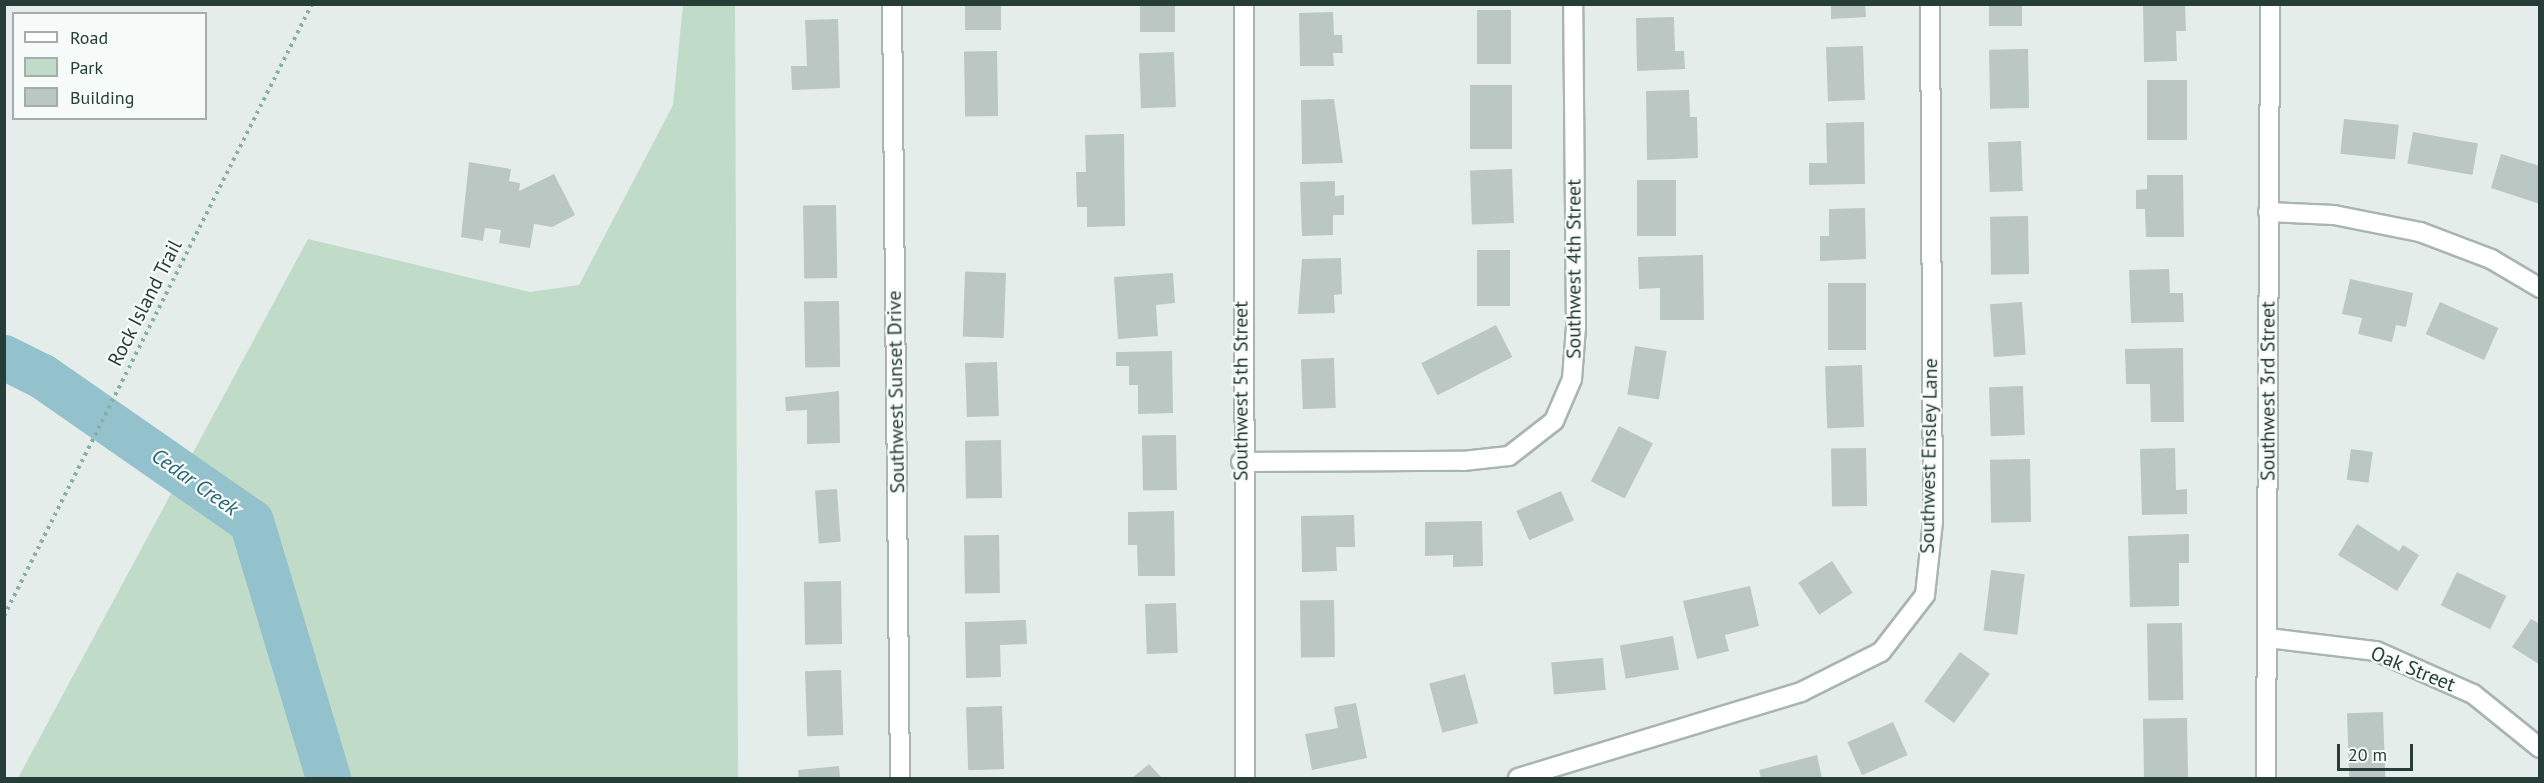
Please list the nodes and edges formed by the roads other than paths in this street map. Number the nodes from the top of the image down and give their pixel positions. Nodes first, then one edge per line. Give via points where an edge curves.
1 (892, 4) edge
2 (1244, 4) edge
3 (1573, 4) edge
4 (1930, 4) edge
5 (2270, 4) edge
6 (2268, 212) junction
7 (2540, 288) edge
8 (1241, 462) junction
9 (2268, 638) junction
10 (2540, 748) edge
11 (1529, 777) edge
12 (900, 778) edge
13 (1245, 778) edge
14 (2266, 778) edge

1 - 12 street, Southwest Sunset Drive
2 - 8 street, Southwest 5th Street
3 - 8 street, Southwest 4th Street via 1576,327 1572,379 1554,421 1509,456 1463,461
4 - 11 street, Southwest Ensley Lane via 1933,521 1925,595 1881,652 1802,692
5 - 6 street, Southwest 3rd Street
6 - 7 street via 2334,215 2420,232 2491,259
6 - 9 street, Southwest 3rd Street
8 - 13 street, Southwest 5th Street
9 - 10 street, Oak Street via 2376,651 2473,694
9 - 14 street, Southwest 3rd Street

